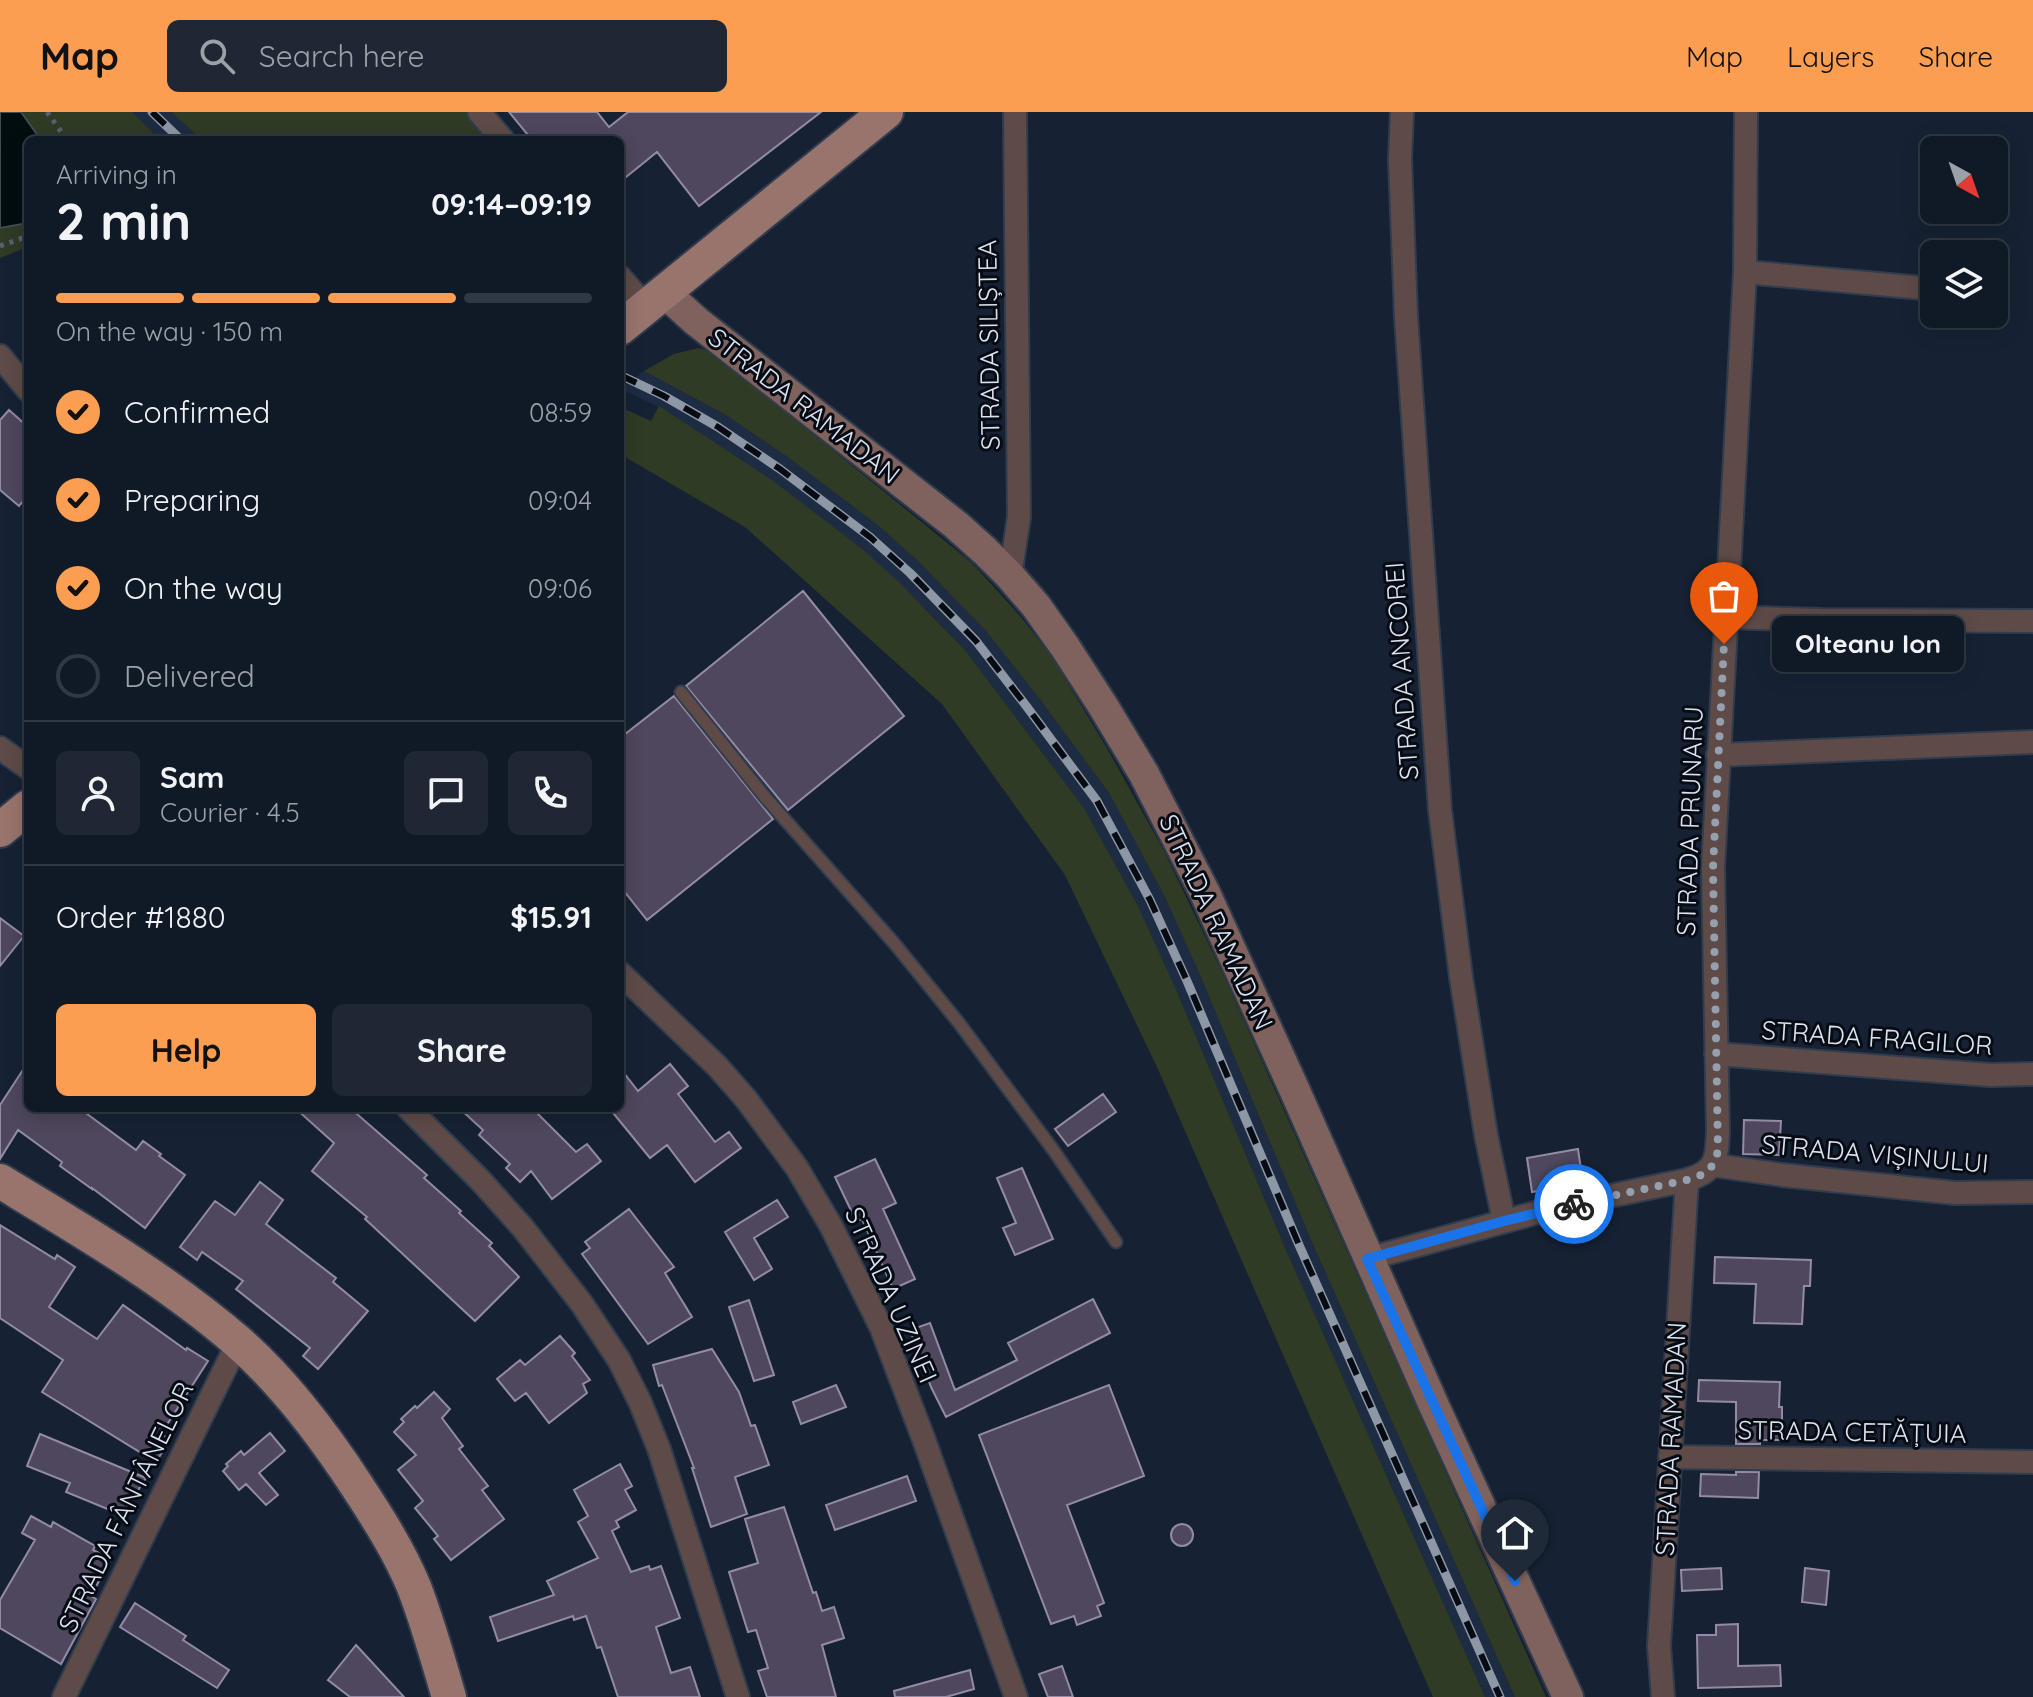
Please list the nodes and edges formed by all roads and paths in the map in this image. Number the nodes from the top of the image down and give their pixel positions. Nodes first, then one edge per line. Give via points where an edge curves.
1 (47, 112) edge
2 (479, 112) edge
3 (886, 112) edge
4 (1015, 112) edge
5 (1402, 112) edge
6 (1746, 112) edge
7 (64, 136) edge
8 (500, 136) edge
9 (24, 237) edge
10 (0, 246) edge
11 (1745, 272) junction
12 (624, 283) edge
13 (1920, 288) edge
14 (643, 309) edge
15 (0, 356) edge
16 (24, 385) edge
17 (1010, 576) junction
18 (1725, 617) junction
19 (2033, 621) edge
20 (681, 692) dead end
21 (2033, 742) edge
22 (0, 748) edge
23 (1718, 755) junction
24 (24, 765) edge
25 (24, 810) edge
26 (0, 830) edge
27 (624, 977) edge
28 (1716, 1054) junction
29 (2033, 1074) edge
30 (412, 1112) edge
31 (1713, 1165) junction
32 (1687, 1180) junction
33 (0, 1181) edge
34 (2033, 1192) edge
35 (1504, 1221) junction
36 (1116, 1242) dead end
37 (1367, 1259) junction
38 (238, 1342) junction
39 (1670, 1457) junction
40 (2033, 1462) edge
41 (64, 1697) edge
42 (449, 1697) edge
43 (738, 1697) edge
44 (1016, 1697) edge
45 (1568, 1697) edge
46 (1663, 1697) edge

1 - 7 path
2 - 8 street
3 - 14 main road
4 - 17 street, STRADA SILIȘTEA via 1019,517
5 - 35 street, STRADA ANCOREI via 1406,316 1440,810 1481,1106
6 - 11 street, STRADA PRUNARU
9 - 10 path
11 - 13 street
11 - 18 street, STRADA PRUNARU
12 - 14 street
14 - 17 street, STRADA RAMADAN via 706,330 956,525
15 - 16 street
17 - 37 street, STRADA RAMADAN via 1065,647 1172,826
18 - 19 street
18 - 23 street, STRADA PRUNARU
20 - 36 lane via 959,1023
21 - 23 street
22 - 24 street
23 - 28 street, STRADA PRUNARU via 1713,868
25 - 26 main road
27 - 44 street, STRADA UZINEI via 746,1099 797,1168 831,1226 881,1327
28 - 29 street, STRADA FRAGILOR
28 - 31 street, STRADA PRUNARU via 1718,1141
30 - 43 street via 513,1216 619,1360 659,1449
31 - 32 street
31 - 34 street, STRADA VIȘINULUI via 1955,1193
32 - 35 street
32 - 39 street, STRADA RAMADAN
33 - 38 main road via 157,1280
35 - 37 street
37 - 45 street, STRADA RAMADAN
38 - 41 street, STRADA FÂNTÂNELOR
38 - 42 main road via 309,1418 377,1517 413,1585
39 - 40 street, STRADA CETĂȚUIA
39 - 46 street, STRADA RAMADAN via 1659,1646

